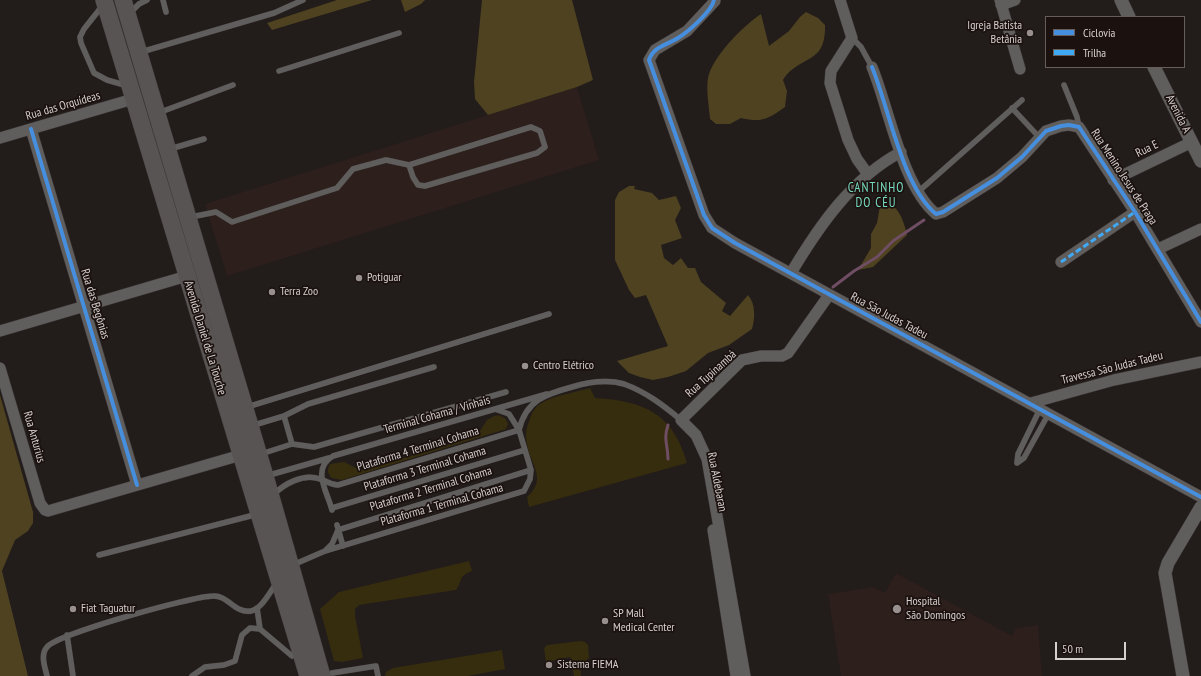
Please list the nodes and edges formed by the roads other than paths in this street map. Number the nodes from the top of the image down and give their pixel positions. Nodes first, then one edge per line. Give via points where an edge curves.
1 (147, 0) edge
2 (162, 0) edge
3 (303, 0) edge
4 (716, 0) edge
5 (840, 0) edge
6 (1015, 0) edge
7 (1121, 0) edge
8 (104, 2) edge
9 (1001, 2) edge
10 (126, 7) edge
11 (166, 12) dead end
12 (1129, 16) edge
13 (399, 33) dead end
14 (852, 38) junction
15 (139, 53) junction
16 (872, 67) joint
17 (1155, 68) edge
18 (1020, 69) dead end
19 (279, 71) dead end
20 (233, 85) dead end
21 (1064, 85) dead end
22 (131, 93) junction
23 (1022, 100) dead end
24 (1012, 108) junction
25 (157, 113) junction
26 (1079, 128) junction
27 (31, 129) junction
28 (1039, 137) junction
29 (0, 138) edge
30 (204, 139) dead end
31 (1192, 142) junction
32 (168, 150) junction
33 (900, 152) junction
34 (1201, 161) edge
35 (409, 165) junction
36 (867, 173) junction
37 (1113, 180) junction
38 (917, 192) junction
39 (1135, 212) junction
40 (188, 218) junction
41 (1201, 228) edge
42 (1158, 249) junction
43 (1061, 262) dead end
44 (791, 273) junction
45 (187, 276) junction
46 (829, 295) junction
47 (85, 306) junction
48 (549, 314) dead end
49 (1201, 322) edge
50 (0, 331) edge
51 (1201, 362) edge
52 (434, 367) dead end
53 (0, 368) edge
54 (506, 392) dead end
55 (547, 394) junction
56 (245, 407) junction
57 (1040, 408) junction
58 (495, 409) junction
59 (284, 416) junction
60 (681, 420) junction
61 (251, 426) junction
62 (519, 430) junction
63 (292, 444) junction
64 (524, 450) junction
65 (259, 454) junction
66 (240, 455) junction
67 (333, 456) junction
68 (530, 470) junction
69 (265, 476) junction
70 (323, 480) junction
71 (137, 485) junction
72 (271, 496) junction
73 (1201, 497) edge
74 (1201, 507) edge
75 (260, 519) junction
76 (338, 527) junction
77 (281, 532) junction
78 (343, 546) junction
79 (325, 551) junction
80 (99, 555) dead end
81 (295, 564) junction
82 (274, 588) junction
83 (256, 608) junction
84 (297, 613) junction
85 (260, 629) junction
86 (67, 635) junction
87 (292, 656) junction
88 (329, 675) edge
89 (47, 676) edge
90 (73, 676) edge
91 (192, 676) edge
92 (298, 676) edge
93 (308, 676) edge
94 (378, 676) edge
95 (736, 676) edge
96 (746, 676) edge
97 (1183, 676) edge

1 - 10 lane
2 - 11 lane
3 - 15 lane via 274,13
4 - 44 street, Rua São Judas Tadeu via 687,31 655,50 650,60 654,75 709,224 720,234
5 - 14 street, Rua Menino Jesus de Praga
6 - 9 street
7 - 12 street
8 - 22 main road, Avenida Daniel de La Touche
8 - 22 lane via 84,29 80,37 81,43 94,73
9 - 18 street
10 - 15 main road, Avenida Daniel de La Touche
13 - 19 lane
14 - 16 lane, Rua Menino Jesus de Praga via 861,47
14 - 36 street via 831,71 830,83 848,140 857,160
15 - 25 main road, Avenida Daniel de La Touche
16 - 33 street, Rua Menino Jesus de Praga
17 - 31 street, Avenida A
20 - 25 lane
21 - 26 lane
22 - 27 street, Rua das Orquídeas
22 - 45 main road, Avenida Daniel de La Touche
23 - 24 lane
24 - 28 lane
24 - 38 lane
25 - 32 main road, Avenida Daniel de La Touche
26 - 28 street, Rua Menino Jesus de Praga via 1069,125 1054,127
26 - 37 street, Rua Menino Jesus de Praga
27 - 29 street, Rua das Orquídeas
27 - 47 street, Rua das Begônias
28 - 38 street, Rua Menino Jesus de Praga via 1022,157 997,178 939,214 932,211
30 - 32 lane
31 - 34 street, Avenida A
31 - 37 street, Rua E
32 - 40 main road, Avenida Daniel de La Touche
33 - 36 street
33 - 38 street, Rua Menino Jesus de Praga
35 - 35 lane via 415,182 425,186 538,153 545,147 540,131 531,127
35 - 40 lane via 386,160 353,169 337,188 232,222 216,212
36 - 44 street via 811,240
37 - 39 street, Rua Menino Jesus de Praga
39 - 42 street, Rua Menino Jesus de Praga
39 - 43 street
40 - 56 main road, Avenida Daniel de La Touche
41 - 42 street
42 - 49 street, Rua Menino Jesus de Praga
44 - 46 street, Rua São Judas Tadeu
45 - 47 street
45 - 66 main road, Avenida Daniel de La Touche
46 - 57 street, Rua São Judas Tadeu
46 - 60 street, Rua Tupinambá via 788,353 782,356 761,356 742,360
47 - 50 street
47 - 71 street, Rua das Begônias
48 - 56 lane
51 - 57 street, Travessa São Judas Tadeu via 1114,380
52 - 59 lane via 308,404
53 - 71 street, Rua Anturius via 40,503 45,510
54 - 63 lane via 314,447
55 - 58 lane, Terminal Cohama / Vinhais
55 - 60 lane, Terminal Cohama / Vinhais via 592,382 622,384 655,399
55 - 62 lane via 526,412
56 - 61 main road, Avenida Daniel de La Touche
57 - 57 lane via 1018,454 1017,463 1024,458
57 - 73 street, Rua São Judas Tadeu
58 - 62 lane via 508,414
58 - 67 lane, Terminal Cohama / Vinhais
59 - 61 lane
59 - 63 lane
60 - 95 street, Rua Aldebaran via 701,461
60 - 96 street, Rua Aldebaran via 696,436 707,459
61 - 65 main road, Avenida Daniel de La Touche
62 - 64 lane
62 - 70 lane, Plataforma 4 Terminal Cohama via 338,485 331,485
63 - 65 lane
64 - 68 lane
64 - 70 lane, Plataforma 3 Terminal Cohama via 332,509
65 - 69 main road, Avenida Daniel de La Touche
66 - 71 street
66 - 75 main road, Avenida Daniel de La Touche
67 - 69 lane, Terminal Cohama / Vinhais
67 - 70 lane via 325,461 322,467
68 - 76 lane, Plataforma 2 Terminal Cohama
68 - 78 lane, Plataforma 1 Terminal Cohama via 529,484 521,494
69 - 72 main road, Avenida Daniel de La Touche
70 - 72 lane via 307,478 286,484
72 - 77 main road, Avenida Daniel de La Touche
74 - 97 street via 1165,573
75 - 80 lane
75 - 82 main road
75 - 84 main road, Avenida Daniel de La Touche
76 - 78 lane
76 - 79 lane via 332,544
77 - 81 main road
77 - 84 main road, Avenida Daniel de La Touche
78 - 79 lane, Plataforma 1 Terminal Cohama
79 - 81 lane
81 - 88 main road via 315,616
82 - 83 lane
82 - 87 main road
83 - 85 lane
83 - 86 lane via 249,611 240,610 224,598 211,596 154,609
84 - 88 main road, Avenida Daniel de La Touche
84 - 93 main road, Avenida Daniel de La Touche
85 - 87 lane
85 - 91 lane via 250,628 244,631 235,661 205,667
86 - 89 lane via 51,643 44,651
86 - 90 lane
87 - 92 main road
88 - 94 lane via 376,666

